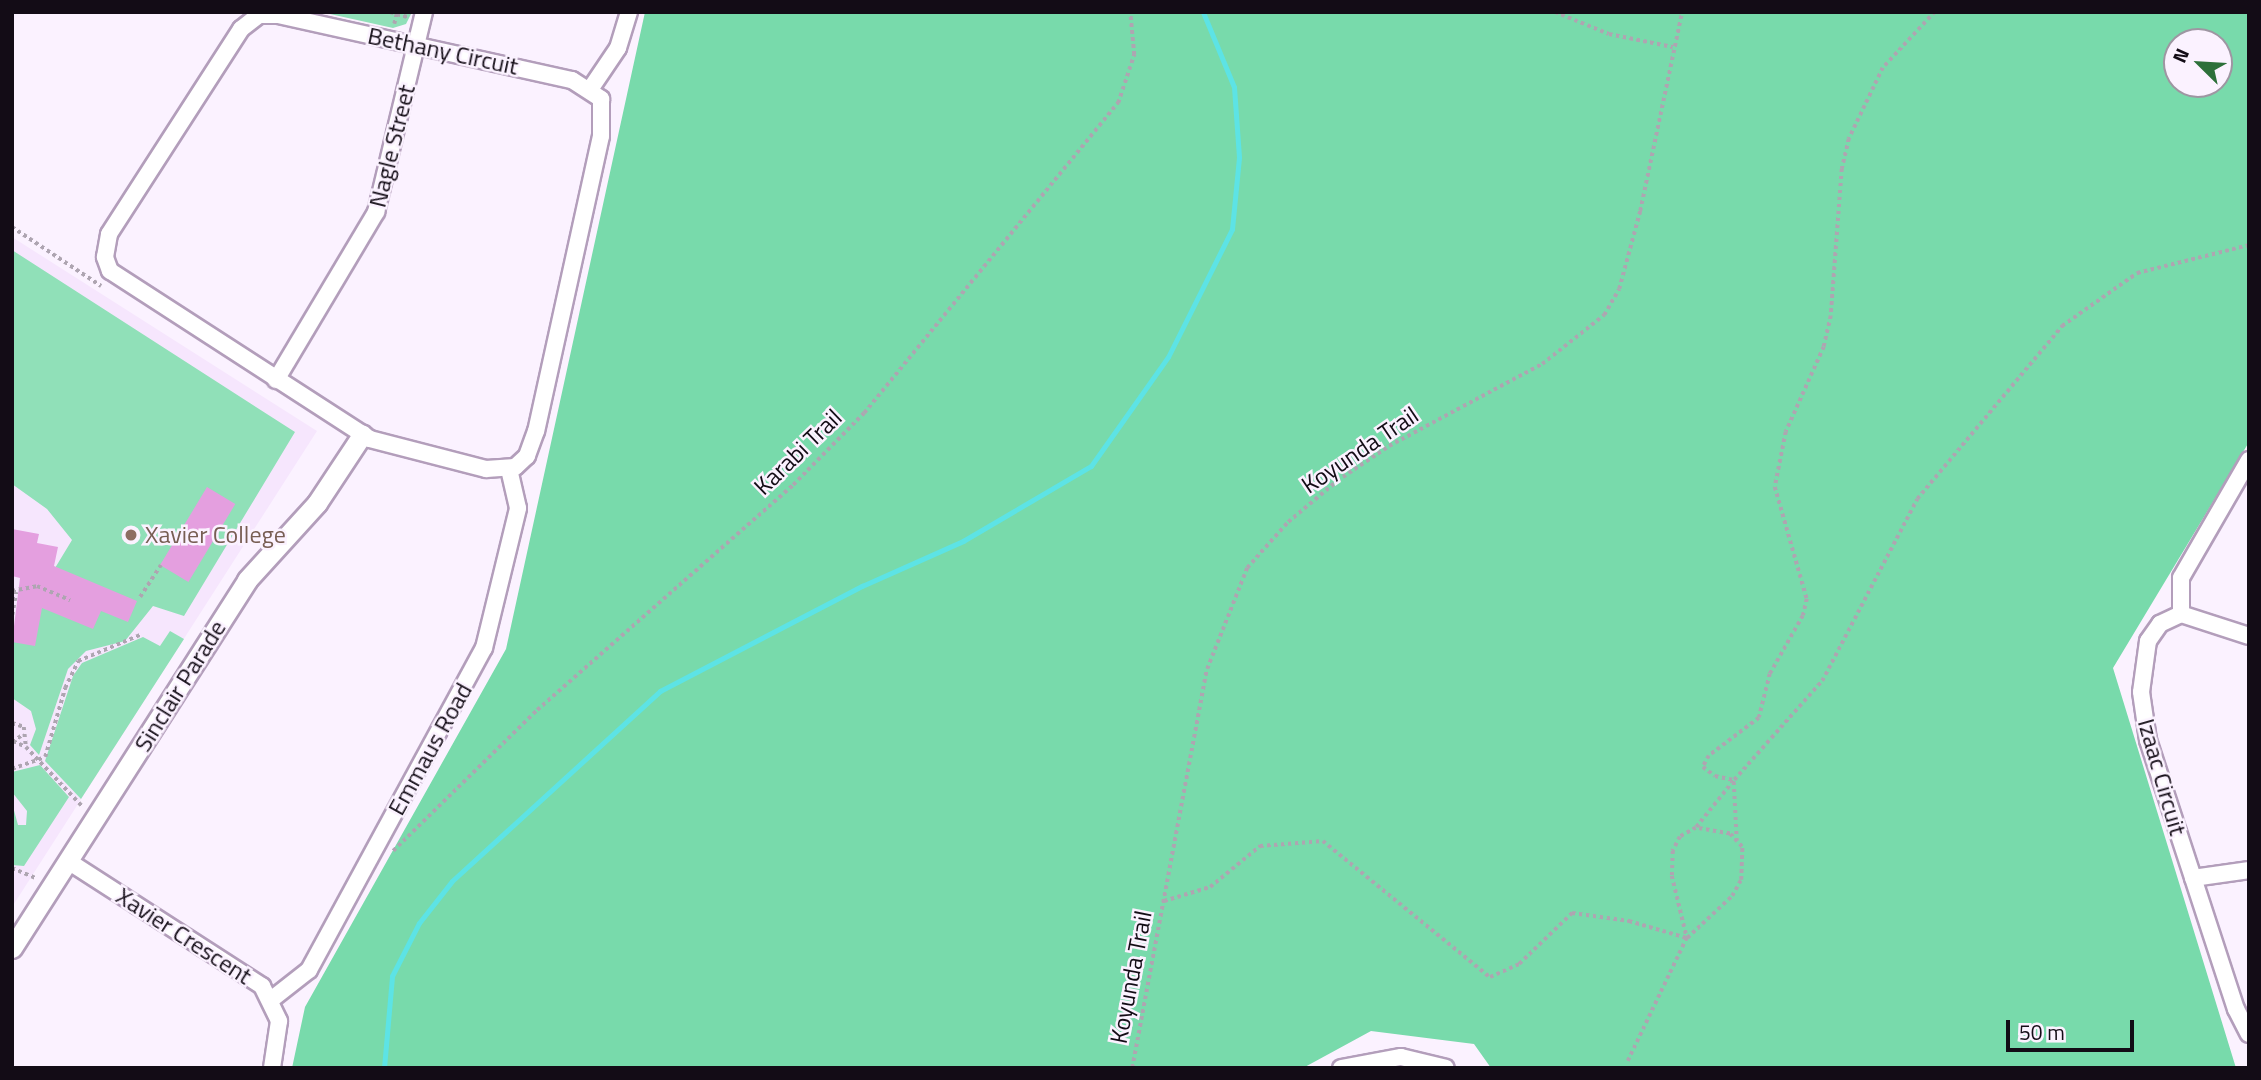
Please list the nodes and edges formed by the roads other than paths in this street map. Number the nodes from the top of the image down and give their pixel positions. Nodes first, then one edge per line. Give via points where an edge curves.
1 (629, 12) edge
2 (418, 15) edge
3 (416, 46) junction
4 (591, 88) junction
5 (276, 380) junction
6 (362, 435) junction
7 (2249, 460) edge
8 (509, 470) junction
9 (2181, 614) junction
10 (2249, 636) edge
11 (68, 861) junction
12 (2249, 870) edge
13 (2193, 878) junction
14 (12, 948) edge
15 (272, 999) junction
16 (2249, 1034) edge
17 (272, 1068) edge
18 (1341, 1068) edge
19 (1446, 1068) edge

1 - 4 street via 618,48
2 - 3 street, Nagle Street
3 - 4 street, Bethany Circuit
3 - 5 street, Nagle Street via 388,175 370,228
3 - 5 street, Bethany Circuit via 278,15 251,19 109,234 105,257 115,277
4 - 8 street via 603,105 601,136 532,448
5 - 6 street, Bethany Circuit
6 - 8 street, Bethany Circuit via 417,454
6 - 11 street, Sinclair Parade via 317,503 247,580
7 - 9 street via 2181,578
8 - 15 street, Emmaus Road via 518,508 484,648 309,970
9 - 10 street
9 - 13 street, Izaac Circuit via 2161,624 2148,641 2141,692 2148,740
11 - 14 street, Sinclair Parade
11 - 15 street, Xavier Crescent via 253,979
12 - 13 street
13 - 16 street, Izaac Circuit
15 - 17 street, Xavier Crescent via 279,1021
18 - 19 street via 1401,1057

